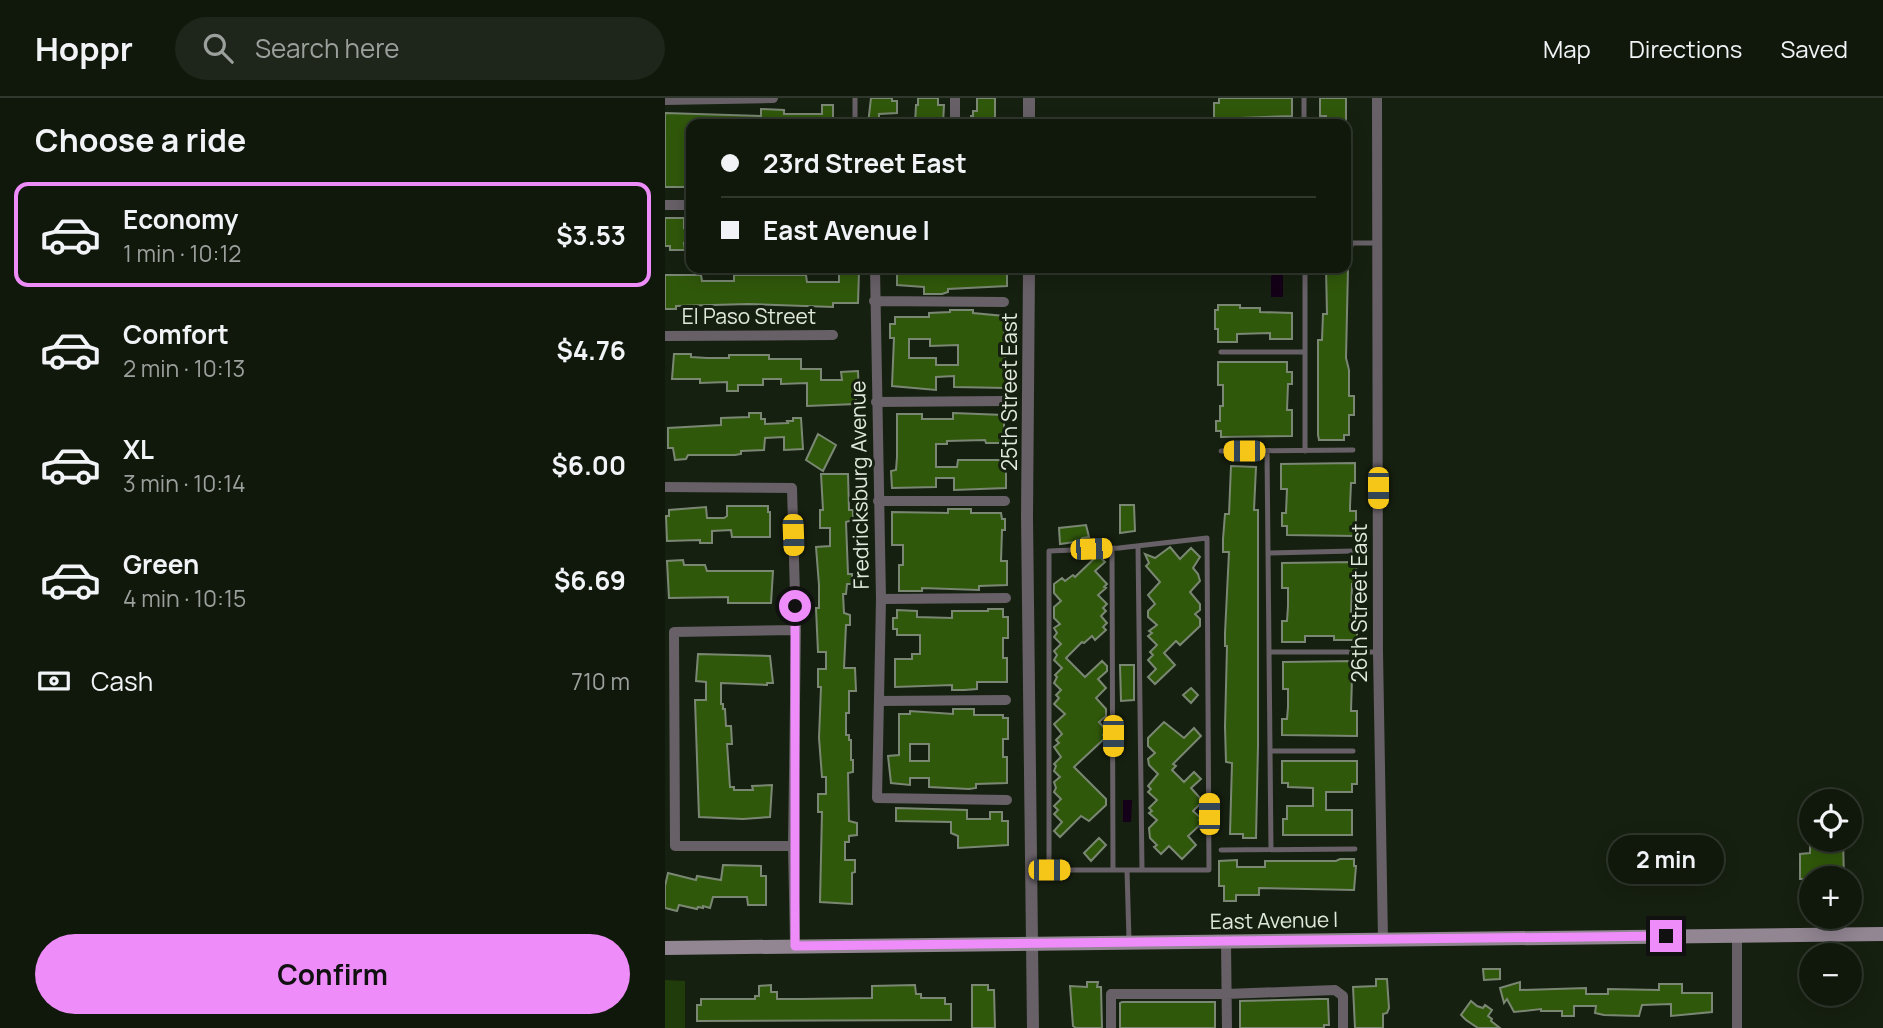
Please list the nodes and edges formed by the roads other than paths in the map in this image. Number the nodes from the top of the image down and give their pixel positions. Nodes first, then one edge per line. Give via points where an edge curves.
1 (773, 98) edge
2 (855, 98) edge
3 (955, 98) edge
4 (1029, 98) edge
5 (1304, 98) edge
6 (1377, 98) edge
7 (665, 100) edge
8 (855, 119) edge
9 (955, 119) edge
10 (1029, 119) edge
11 (1304, 119) edge
12 (665, 205) edge
13 (686, 205) edge
14 (1352, 243) edge
15 (1377, 243) junction
16 (875, 273) edge
17 (1029, 273) edge
18 (1305, 273) edge
19 (874, 301) junction
20 (1004, 302) dead end
21 (833, 335) dead end
22 (665, 336) edge
23 (1221, 352) dead end
24 (1305, 352) junction
25 (1004, 401) dead end
26 (876, 402) junction
27 (1353, 450) dead end
28 (1221, 451) dead end
29 (1267, 451) junction
30 (1305, 451) junction
31 (665, 487) edge
32 (878, 501) junction
33 (1005, 501) dead end
34 (1138, 546) junction
35 (1112, 548) junction
36 (1353, 551) dead end
37 (1268, 553) junction
38 (1006, 598) dead end
39 (881, 599) junction
40 (796, 630) junction
41 (1269, 652) junction
42 (1378, 652) junction
43 (1006, 700) dead end
44 (879, 701) junction
45 (1270, 751) junction
46 (1353, 751) dead end
47 (1007, 800) dead end
48 (793, 846) junction
49 (1355, 849) dead end
50 (1221, 850) dead end
51 (1271, 850) junction
52 (1113, 870) junction
53 (1127, 870) junction
54 (1142, 870) junction
55 (1883, 934) edge
56 (1737, 935) junction
57 (1383, 940) junction
58 (1129, 942) junction
59 (1226, 942) junction
60 (1032, 943) junction
61 (795, 946) junction
62 (665, 948) edge
63 (1226, 994) junction
64 (1033, 1028) edge
65 (1111, 1028) edge
66 (1227, 1028) edge
67 (1343, 1028) edge
68 (1737, 1028) edge

1 - 7 street
2 - 8 lane
3 - 9 street
4 - 10 street
5 - 11 lane
6 - 15 street, 26th Street East
12 - 13 street
14 - 15 lane
15 - 42 street, 26th Street East
16 - 19 street, Fredricksburg Avenue
17 - 60 street, 25th Street East
18 - 24 lane
19 - 20 street
19 - 26 street, Fredricksburg Avenue
21 - 22 street, El Paso Street
23 - 24 lane
24 - 30 lane
25 - 26 street
26 - 32 street, Fredricksburg Avenue
27 - 30 lane
28 - 29 lane
29 - 30 lane
29 - 37 lane
31 - 40 street via 792,488
32 - 33 street
32 - 39 street, Fredricksburg Avenue
34 - 35 lane
34 - 54 lane
34 - 54 lane via 1207,538 1209,870
35 - 52 lane
35 - 52 lane via 1049,551 1049,870
36 - 37 lane
37 - 41 lane
38 - 39 street
39 - 44 street, Fredricksburg Avenue
40 - 48 street
40 - 48 street via 674,632 675,846
41 - 42 lane
41 - 45 lane
42 - 57 street, 26th Street East
43 - 44 street
44 - 47 street, Fredricksburg Avenue via 877,799
45 - 46 lane
45 - 51 lane
48 - 61 street
49 - 51 lane
50 - 51 lane
52 - 53 lane
53 - 54 lane
53 - 58 lane
55 - 56 main road, East Avenue I
56 - 57 main road, East Avenue I
56 - 68 street
57 - 59 main road, East Avenue I
58 - 59 main road, East Avenue I
58 - 60 main road, East Avenue I
59 - 63 street
60 - 61 main road, East Avenue I
60 - 64 street
61 - 62 main road, East Avenue I
63 - 65 street via 1111,994
63 - 66 street
63 - 67 street via 1335,990 1343,996

